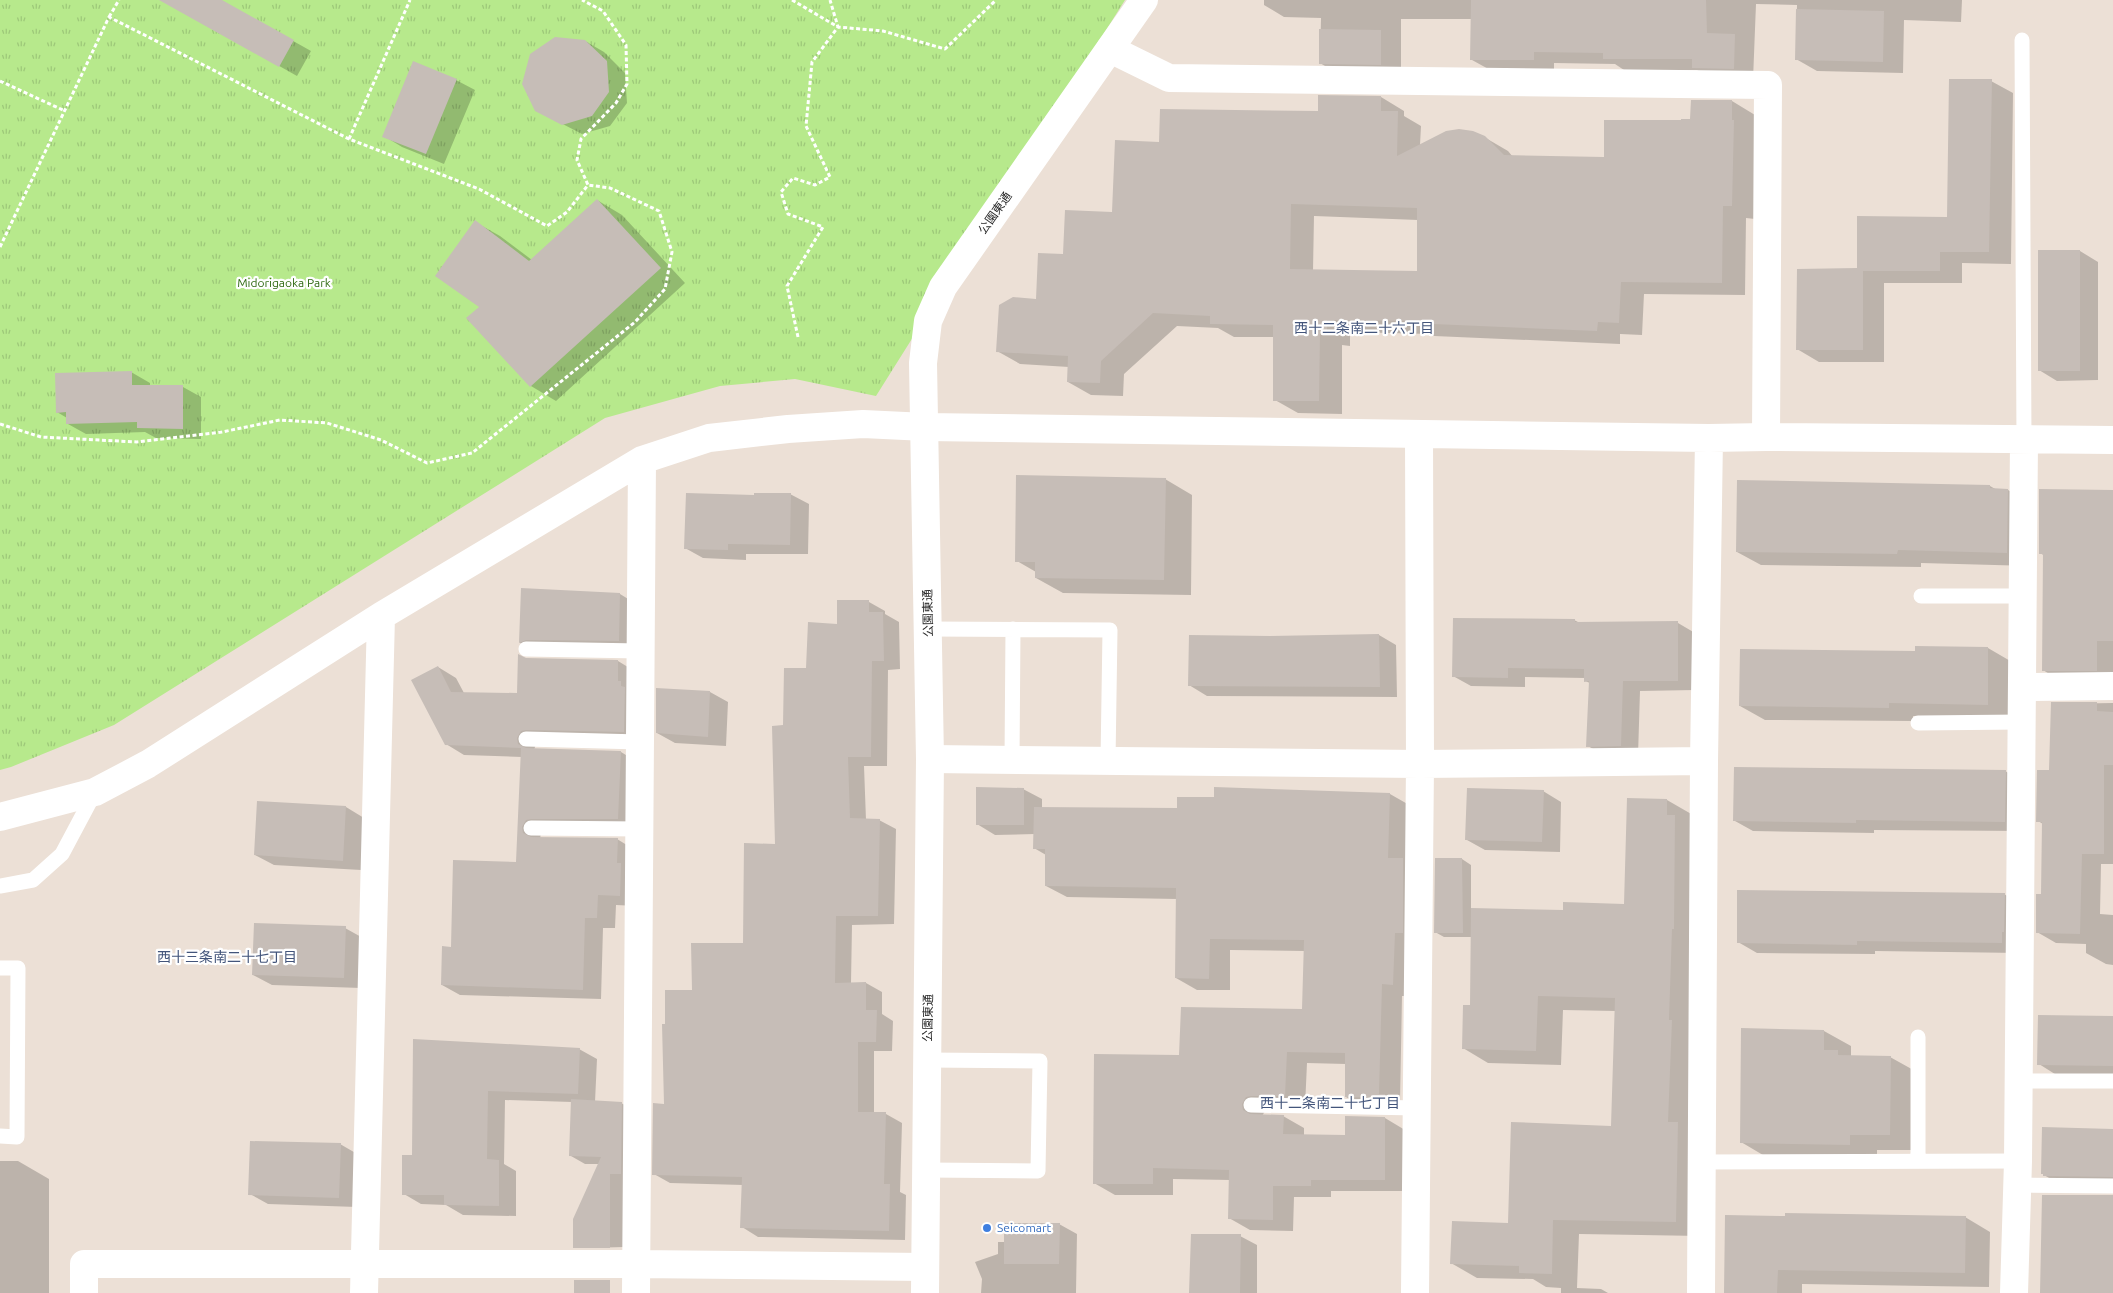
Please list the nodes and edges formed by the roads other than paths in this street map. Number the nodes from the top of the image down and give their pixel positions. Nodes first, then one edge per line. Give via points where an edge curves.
1 (1144, 0) edge
2 (2022, 40) dead end
3 (1110, 49) junction
4 (926, 428) junction
5 (1419, 434) junction
6 (1766, 436) junction
7 (1709, 438) junction
8 (2024, 440) junction
9 (2113, 440) edge
10 (642, 460) junction
11 (1921, 596) dead end
12 (2023, 596) junction
13 (381, 616) junction
14 (929, 629) junction
15 (1013, 629) junction
16 (526, 649) dead end
17 (640, 651) junction
18 (2113, 686) edge
19 (2022, 687) junction
20 (2022, 722) junction
21 (1918, 723) dead end
22 (526, 739) dead end
23 (640, 742) junction
24 (930, 759) junction
25 (1012, 760) junction
26 (1108, 761) junction
27 (1704, 762) junction
28 (1420, 764) junction
29 (95, 792) junction
30 (0, 817) edge
31 (531, 828) dead end
32 (639, 829) junction
33 (0, 886) edge
34 (0, 968) edge
35 (1918, 1037) dead end
36 (928, 1060) junction
37 (2019, 1081) junction
38 (2113, 1081) edge
39 (1251, 1105) dead end
40 (1417, 1108) junction
41 (0, 1136) edge
42 (1702, 1162) junction
43 (1918, 1162) junction
44 (926, 1170) junction
45 (2018, 1173) junction
46 (2113, 1186) edge
47 (636, 1264) junction
48 (364, 1265) junction
49 (925, 1280) edge
50 (84, 1293) edge
51 (364, 1293) edge
52 (636, 1293) edge
53 (1415, 1293) edge
54 (1701, 1293) edge
55 (2014, 1293) edge

1 - 3 street, 公園東通
2 - 8 lane
3 - 4 street, 公園東通 via 943,287 928,322 923,362
3 - 6 street via 1170,78 1768,85
4 - 5 street
4 - 10 street via 863,424 788,429 709,438
4 - 14 street, 公園東通
5 - 7 street
5 - 28 street
6 - 7 street
6 - 8 street
7 - 27 street
8 - 9 street
8 - 12 street
10 - 13 street
10 - 17 street
11 - 12 lane
12 - 19 street
13 - 29 street via 148,764
13 - 48 street
14 - 15 lane
14 - 24 street, 公園東通
15 - 25 lane
15 - 26 lane via 1110,630
16 - 17 lane
17 - 23 street
18 - 19 street
19 - 20 street
20 - 21 lane
20 - 37 street
22 - 23 lane
23 - 32 street
24 - 25 street
24 - 36 street, 公園東通
25 - 26 street
26 - 28 street
27 - 28 street
27 - 42 street
28 - 40 street
29 - 30 street
29 - 33 lane via 62,854 33,880
31 - 32 lane
32 - 47 street
34 - 41 lane via 18,968 17,1137
35 - 43 lane
36 - 44 street, 公園東通
36 - 44 lane via 1040,1061 1038,1171
37 - 38 lane
37 - 45 street
39 - 40 lane
40 - 53 street
42 - 43 lane
42 - 54 street
43 - 45 lane
44 - 49 street, 公園東通
45 - 46 lane
45 - 55 street
47 - 48 street
47 - 49 street
47 - 52 street
48 - 50 street via 84,1264
48 - 51 street

